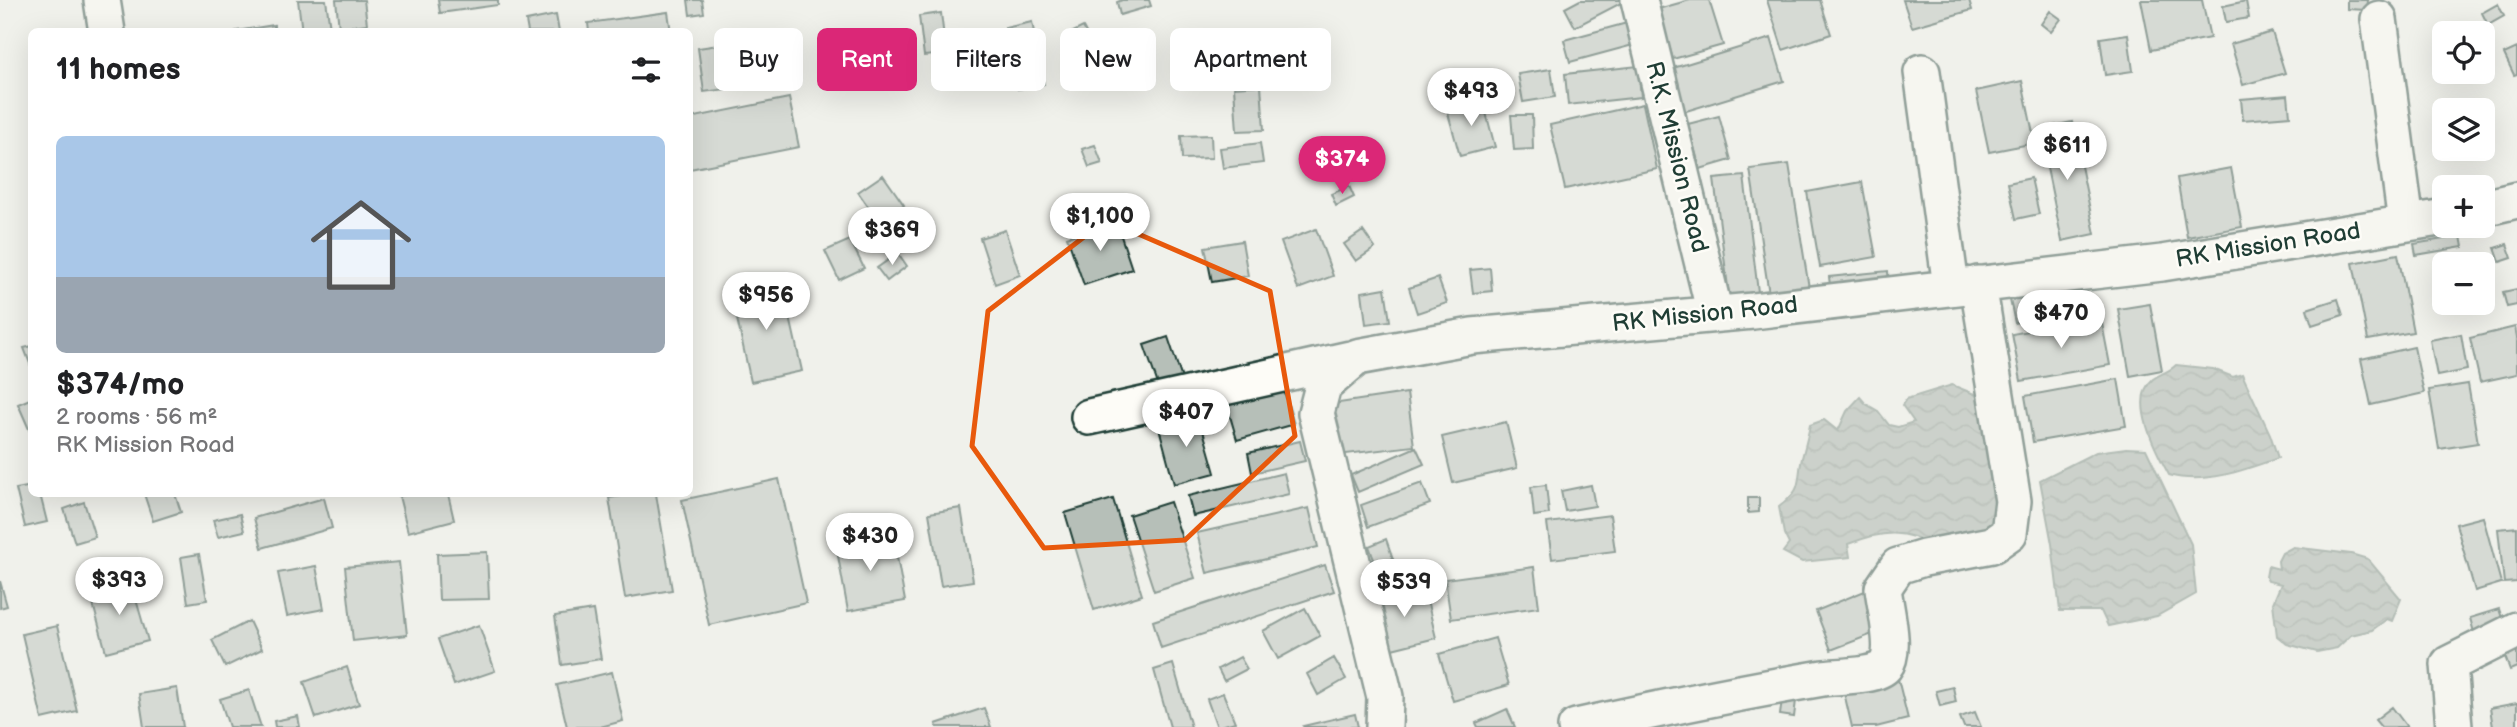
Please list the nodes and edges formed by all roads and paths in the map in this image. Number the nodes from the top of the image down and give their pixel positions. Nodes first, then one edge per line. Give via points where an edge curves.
1 (102, 0) edge
2 (1639, 0) edge
3 (2379, 19) dead end
4 (106, 28) edge
5 (1922, 72) dead end
6 (2517, 200) edge
7 (2495, 205) edge
8 (2432, 219) edge
9 (2406, 223) junction
10 (1964, 286) junction
11 (1715, 314) junction
12 (1357, 357) junction
13 (1089, 417) dead end
14 (2517, 630) edge
15 (1384, 727) edge
16 (1576, 727) edge
17 (2454, 727) edge

1 - 4 street
2 - 11 street, R.K. Mission Road
3 - 9 street
5 - 10 street
6 - 7 street
8 - 9 street, RK Mission Road
9 - 10 street, RK Mission Road via 2162,262
10 - 11 street, RK Mission Road
10 - 16 street via 2013,501 2009,533 1992,545 1898,566 1883,588 1891,643 1886,665 1878,671
11 - 12 street, RK Mission Road via 1472,336
12 - 13 street, RK Mission Road
12 - 15 street via 1323,386 1316,413 1385,697
14 - 17 street via 2449,664

